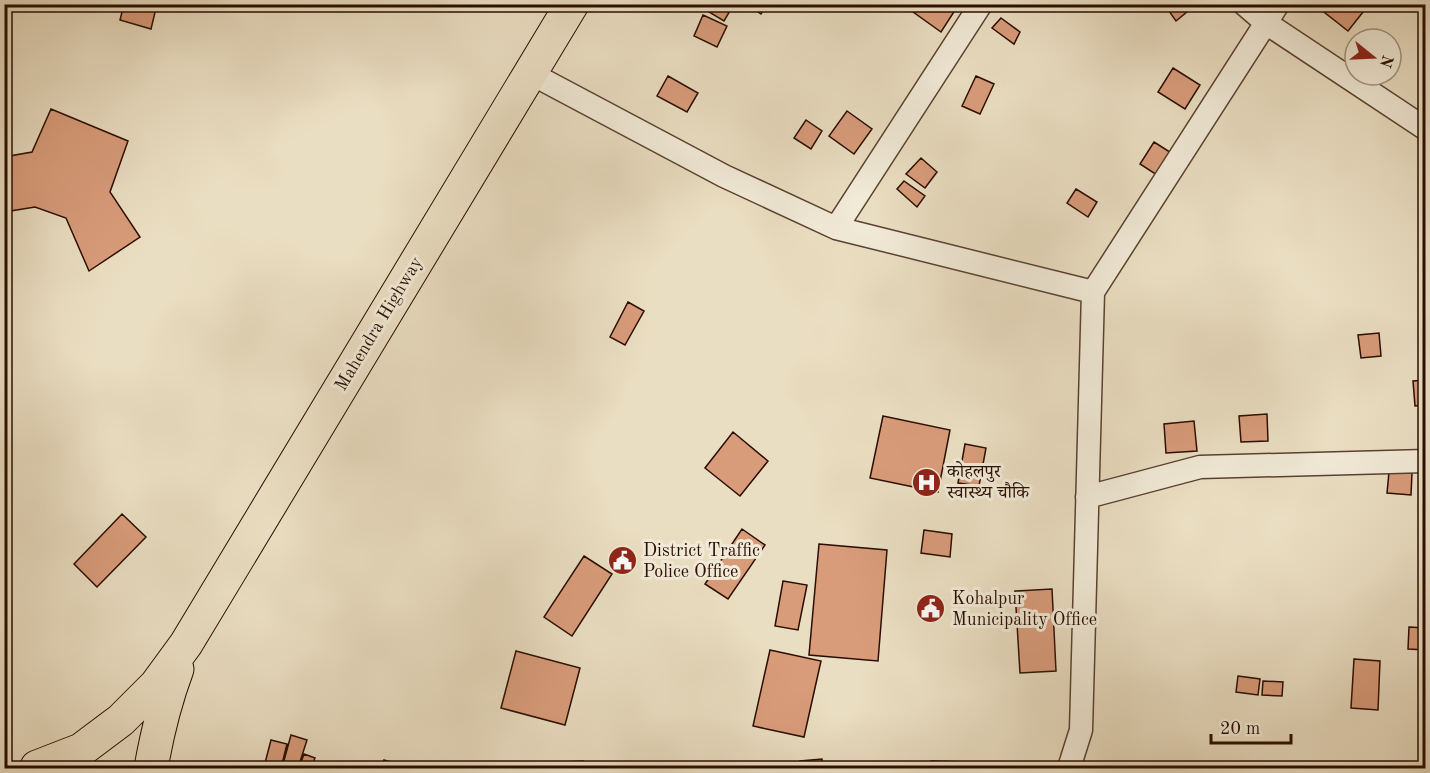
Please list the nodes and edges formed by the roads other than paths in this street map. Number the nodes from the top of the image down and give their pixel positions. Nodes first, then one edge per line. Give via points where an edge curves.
1 (572, 4) edge
2 (981, 4) edge
3 (1245, 4) edge
4 (1272, 14) edge
5 (530, 73) junction
6 (1425, 129) edge
7 (836, 228) junction
8 (1093, 292) junction
9 (1425, 461) edge
10 (1087, 497) junction
11 (186, 644) junction
12 (37, 768) edge
13 (151, 768) edge
14 (1070, 768) edge

1 - 5 highway, Mahendra Highway
2 - 7 street
3 - 4 street
4 - 6 street
4 - 8 street
5 - 7 street via 724,176
5 - 11 highway, Mahendra Highway
7 - 8 street
8 - 10 street
9 - 10 street via 1200,467
10 - 14 street via 1081,730
11 - 12 highway, Mahendra Highway via 156,685 121,720 81,750
11 - 13 highway, Mahendra Highway via 170,688

